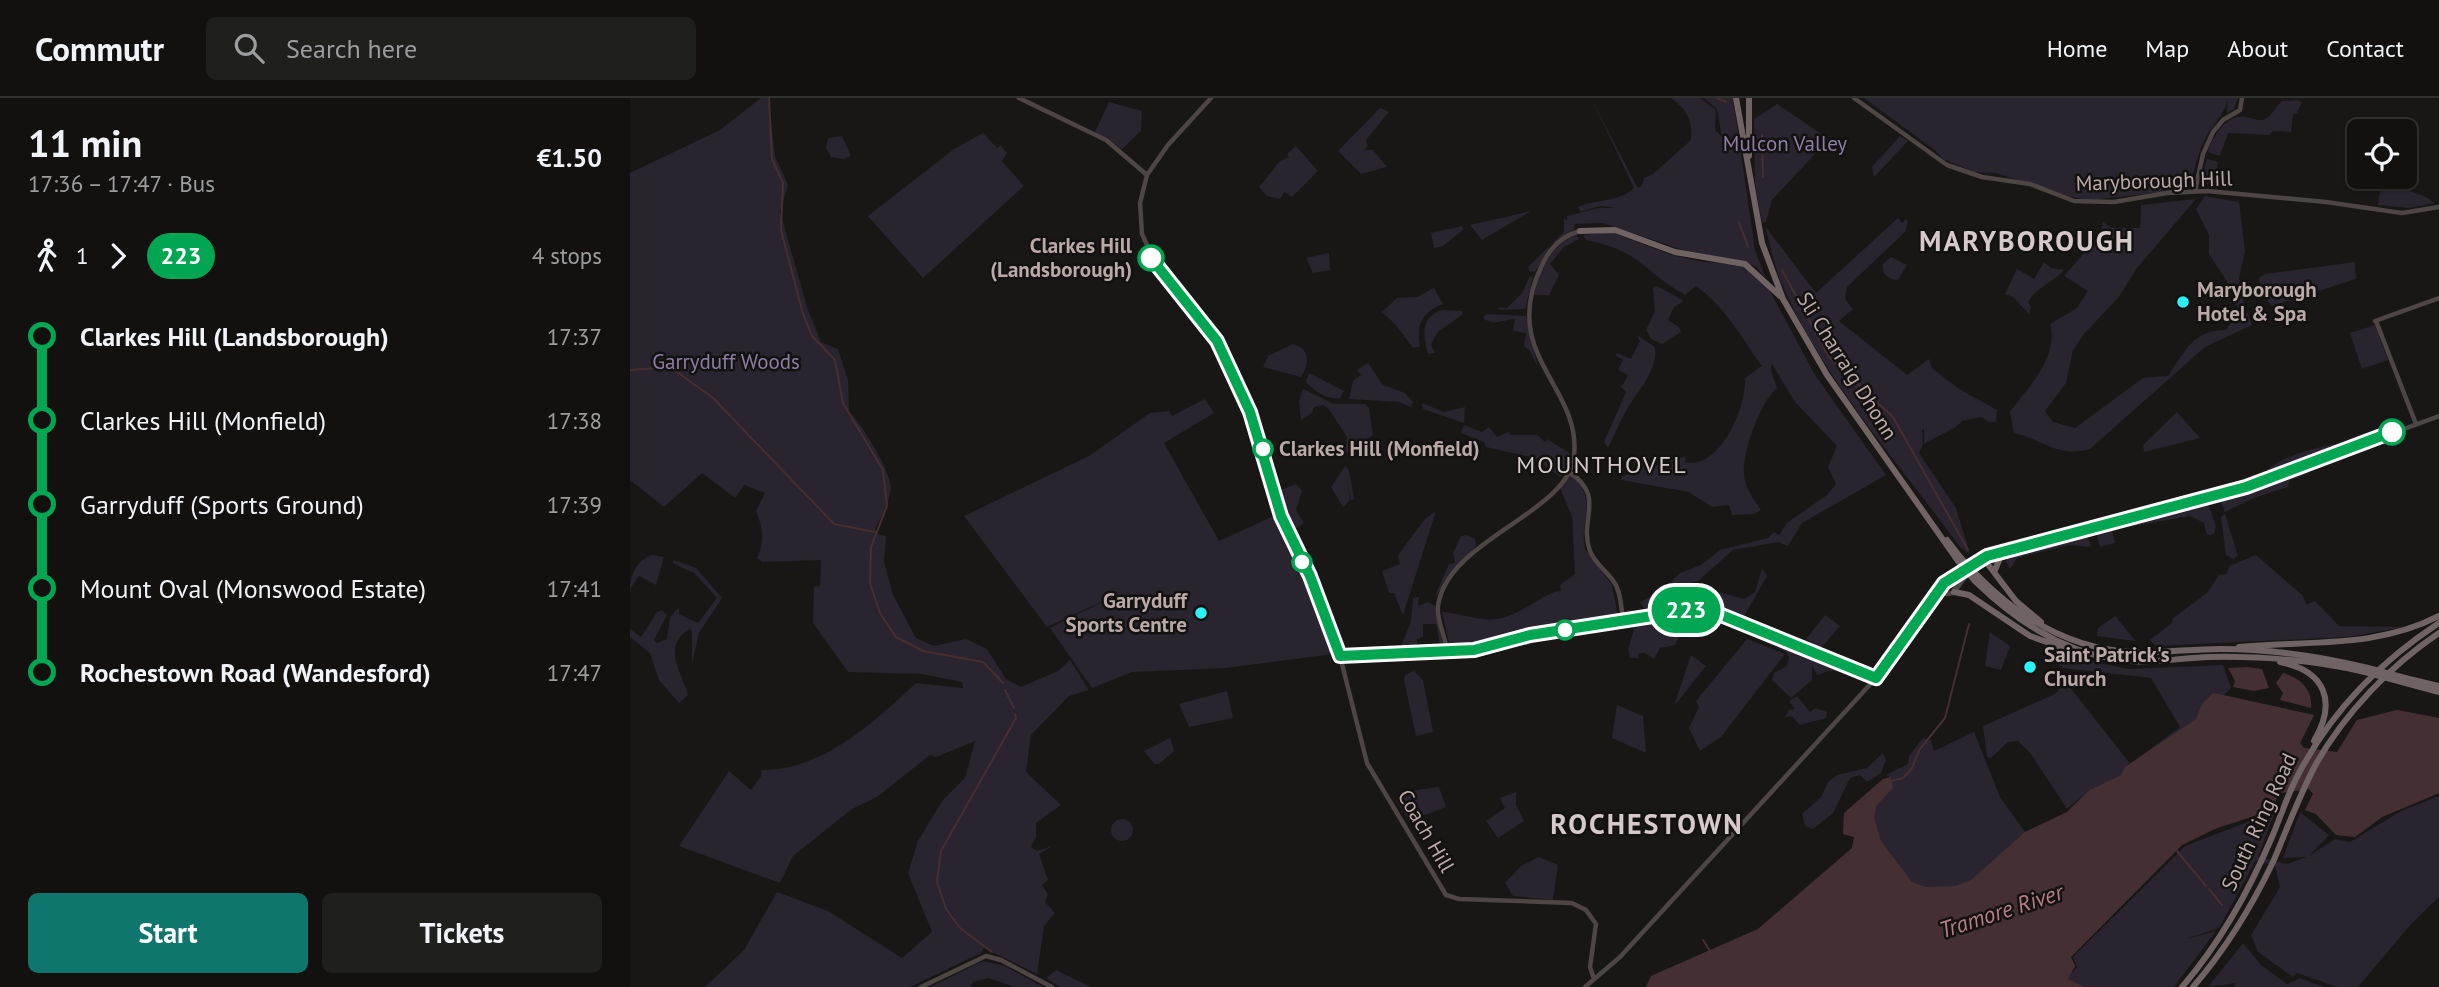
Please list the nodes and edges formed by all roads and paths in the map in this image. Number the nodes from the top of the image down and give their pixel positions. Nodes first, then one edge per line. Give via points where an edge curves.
1 (1019, 98) edge
2 (1211, 98) edge
3 (1737, 98) edge
4 (1749, 98) edge
5 (1854, 98) edge
6 (2242, 98) edge
7 (1147, 175) junction
8 (1749, 175) junction
9 (2195, 191) junction
10 (2439, 207) edge
11 (1580, 231) joint
12 (2439, 298) edge
13 (1783, 299) junction
14 (2439, 416) edge
15 (2416, 424) junction
16 (1569, 472) junction
17 (2016, 550) junction
18 (1985, 559) junction
19 (1995, 570) junction
20 (1977, 579) junction
21 (1951, 581) junction
22 (1942, 588) junction
23 (1952, 592) junction
24 (1932, 603) junction
25 (2439, 616) edge
26 (1623, 619) junction
27 (2439, 623) edge
28 (2439, 636) edge
29 (2063, 637) junction
30 (2220, 649) junction
31 (1447, 652) junction
32 (1340, 656) junction
33 (2250, 658) junction
34 (2113, 659) junction
35 (2366, 670) junction
36 (1876, 678) junction
37 (2404, 680) junction
38 (2439, 687) edge
39 (2439, 692) edge
40 (2312, 748) junction
41 (1594, 979) junction
42 (921, 987) edge
43 (1052, 987) edge
44 (1585, 987) edge
45 (2182, 987) edge
46 (2193, 987) edge

1 - 7 street via 1106,140
2 - 7 street
3 - 8 highway, Sli Charraig Dhonn
4 - 8 highway
5 - 9 street, Maryborough Hill via 1947,165 1966,173 2014,180 2085,202
6 - 9 street via 2240,110 2223,120 2209,140
7 - 32 street, Coach Hill via 1139,219 1148,252 1217,341 1250,412 1281,516
8 - 13 highway, Sli Charraig Dhonn via 1762,243
9 - 10 street, Maryborough Hill via 2402,213
11 - 13 highway via 1615,230 1698,258 1745,264
11 - 16 street via 1550,251 1535,280 1530,311 1534,346 1573,430
12 - 15 street via 2375,321
13 - 20 highway, Sli Charraig Dhonn, bridge via 1827,376 1903,485
14 - 15 street
15 - 17 street via 2246,487
16 - 26 street via 1581,479 1588,491 1589,547 1616,584
16 - 31 street via 1552,493 1476,550 1451,578 1438,608
17 - 18 street
17 - 19 highway via 1997,562
18 - 19 highway
18 - 21 street
18 - 23 street via 1964,575
19 - 29 highway via 2020,604
20 - 29 highway, Sli Charraig Dhonn via 2018,612
20 - 34 highway, Sli Charraig Dhonn via 1998,604 2039,632
21 - 22 street
21 - 23 street
22 - 23 street
22 - 24 street
23 - 24 street
23 - 34 highway via 1969,595 2007,623 2051,645
24 - 36 street
25 - 30 highway via 2395,635 2362,641
26 - 31 street
26 - 36 street via 1704,608
27 - 40 highway, South Ring Road via 2367,680
28 - 46 highway, South Ring Road via 2412,654 2355,709 2327,747 2253,900
29 - 30 highway, Sli Charraig Dhonn via 2126,651
30 - 35 highway via 2297,654
31 - 32 street
32 - 41 street, Coach Hill via 1368,763 1443,892 1459,899 1578,904 1596,924 1590,972
33 - 34 highway, Sli Charraig Dhonn
33 - 35 highway
33 - 40 highway via 2305,670 2322,686 2327,708
35 - 37 highway, bridge
36 - 41 street via 1620,957
37 - 38 highway
37 - 39 highway
40 - 45 highway, South Ring Road via 2233,918
41 - 44 street
42 - 43 street via 986,956

